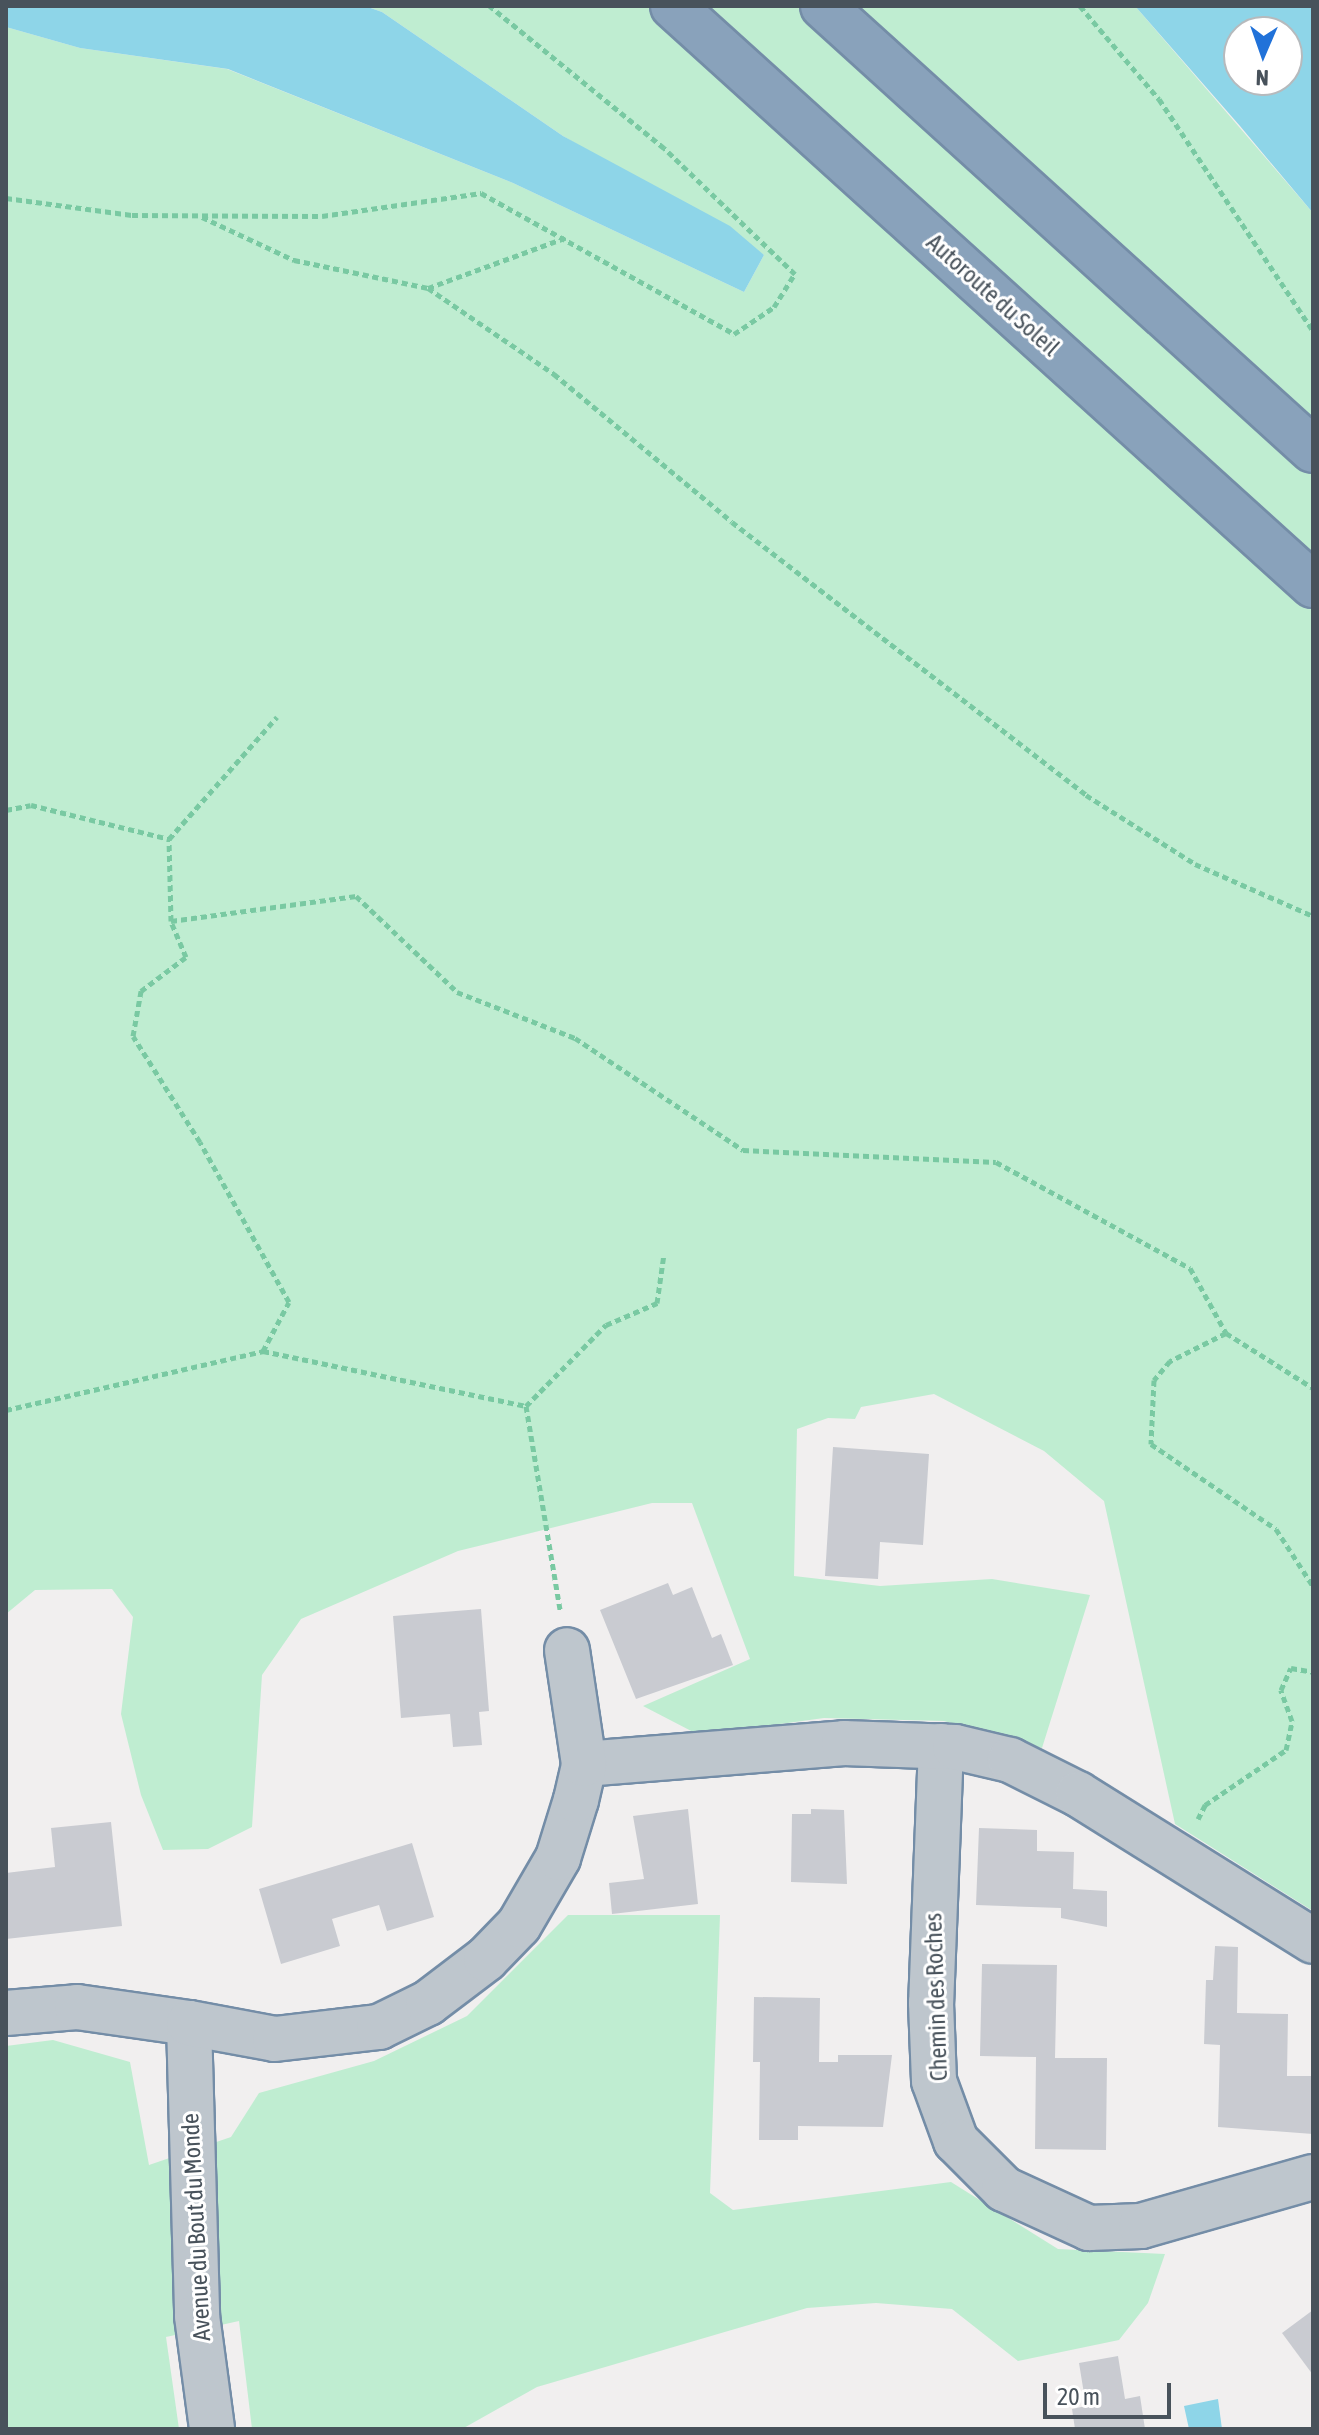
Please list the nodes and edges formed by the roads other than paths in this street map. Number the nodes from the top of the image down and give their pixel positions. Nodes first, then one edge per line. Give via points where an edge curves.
1 (673, 6) edge
2 (823, 6) edge
3 (1313, 450) edge
4 (1313, 585) edge
5 (567, 1650) road end
6 (941, 1746) junction
7 (584, 1764) junction
8 (1313, 1941) edge
9 (6, 2013) edge
10 (189, 2023) junction
11 (1313, 2177) edge
12 (212, 2429) edge

1 - 4 highway, Autoroute du Soleil
2 - 3 highway
5 - 7 street
6 - 7 street via 844,1743
6 - 8 street via 1010,1760 1078,1794
6 - 11 street, Chemin des Roches via 931,2003 934,2081 956,2141 1004,2189 1089,2228 1141,2226
7 - 10 street via 558,1858 519,1925 486,1959 428,2003 379,2027 275,2039
9 - 10 street via 77,2007
10 - 12 street, Avenue du Bout du Monde via 197,2316

